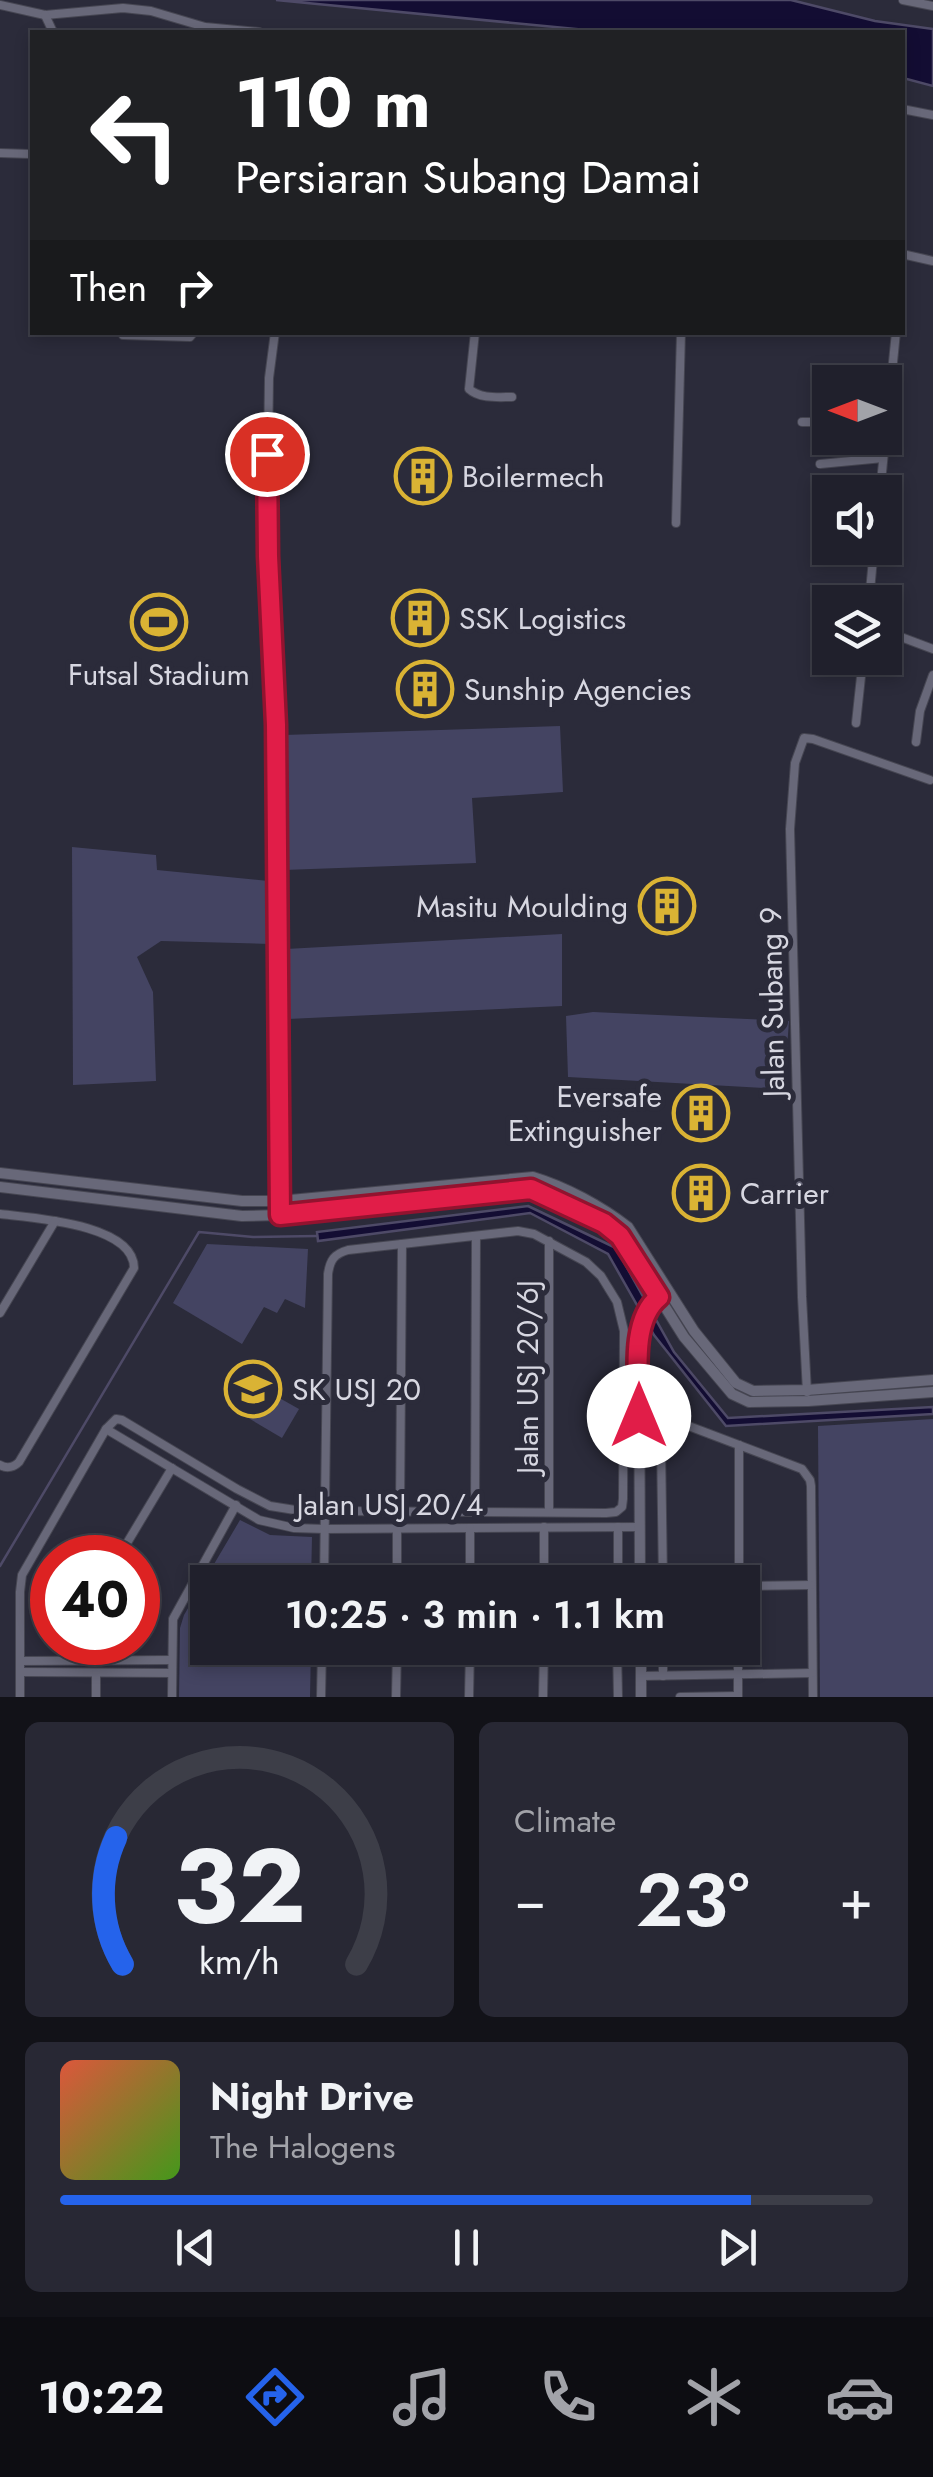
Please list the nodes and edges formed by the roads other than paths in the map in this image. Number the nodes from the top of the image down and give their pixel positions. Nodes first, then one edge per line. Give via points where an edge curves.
1 (903, 0) edge
2 (0, 6) edge
3 (933, 6) edge
4 (44, 15) junction
5 (52, 30) edge
6 (238, 30) edge
7 (905, 110) edge
8 (933, 115) edge
9 (0, 153) edge
10 (30, 154) dead end
11 (905, 257) edge
12 (933, 261) edge
13 (140, 335) edge
14 (193, 335) edge
15 (275, 335) edge
16 (476, 335) edge
17 (681, 335) edge
18 (896, 335) edge
19 (892, 365) edge
20 (512, 397) dead end
21 (802, 422) dead end
22 (812, 422) edge
23 (883, 455) edge
24 (883, 458) junction
25 (820, 464) dead end
26 (882, 475) edge
27 (676, 522) dead end
28 (902, 637) edge
29 (933, 649) edge
30 (861, 675) edge
31 (933, 675) edge
32 (856, 723) dead end
33 (855, 737) dead end
34 (916, 742) dead end
35 (854, 752) junction
36 (930, 780) dead end
37 (0, 1173) edge
38 (0, 1188) edge
39 (280, 1201) junction
40 (0, 1214) edge
41 (280, 1215) junction
42 (55, 1221) junction
43 (476, 1236) junction
44 (549, 1241) junction
45 (402, 1244) junction
46 (661, 1296) junction
47 (0, 1314) edge
48 (933, 1380) edge
49 (933, 1392) edge
50 (808, 1396) junction
51 (106, 1429) junction
52 (739, 1446) junction
53 (0, 1466) edge
54 (172, 1468) junction
55 (236, 1505) junction
56 (326, 1511) junction
57 (400, 1511) junction
58 (474, 1512) junction
59 (549, 1512) junction
60 (618, 1527) junction
61 (640, 1527) junction
62 (397, 1528) junction
63 (470, 1528) junction
64 (544, 1528) junction
65 (325, 1529) junction
66 (132, 1535) edge
67 (324, 1565) edge
68 (397, 1565) edge
69 (470, 1565) edge
70 (544, 1565) edge
71 (618, 1565) edge
72 (640, 1565) edge
73 (663, 1565) edge
74 (741, 1565) edge
75 (760, 1584) edge
76 (812, 1585) junction
77 (160, 1660) edge
78 (172, 1660) junction
79 (20, 1661) junction
80 (30, 1661) edge
81 (322, 1665) edge
82 (397, 1665) edge
83 (470, 1665) edge
84 (544, 1665) edge
85 (618, 1665) edge
86 (641, 1665) edge
87 (663, 1665) edge
88 (738, 1665) edge
89 (20, 1672) junction
90 (96, 1672) junction
91 (172, 1673) junction
92 (812, 1674) junction
93 (738, 1675) junction
94 (641, 1676) junction
95 (663, 1676) junction
96 (20, 1697) edge
97 (96, 1697) edge
98 (172, 1697) edge
99 (321, 1697) edge
100 (396, 1697) edge
101 (469, 1697) edge
102 (543, 1697) edge
103 (618, 1697) edge
104 (641, 1697) edge
105 (680, 1697) edge
106 (738, 1697) edge
107 (813, 1697) edge

1 - 3 street
2 - 4 street
4 - 5 street
4 - 6 street via 123,8
7 - 8 street
9 - 10 street
11 - 12 street
13 - 14 street
15 - 39 street via 267,527 276,725
16 - 20 street via 469,389
17 - 27 street
18 - 19 street
21 - 22 street
23 - 24 street
24 - 25 street
24 - 26 street
28 - 29 street
30 - 32 street
31 - 34 street
33 - 35 street
35 - 36 street, Jalan Subang 9
35 - 50 street, Jalan Subang 9 via 804,738 790,809
37 - 39 street
38 - 41 street
39 - 41 street
39 - 46 street via 533,1178 628,1227
40 - 42 street
41 - 46 street via 531,1189 620,1236
42 - 47 street
42 - 53 street via 100,1232 130,1252 134,1268 19,1462
43 - 44 street via 518,1230
43 - 45 street
43 - 58 street
44 - 59 street, Jalan USJ 20/6J
44 - 59 street via 594,1268 610,1289 624,1331 622,1506 606,1513
45 - 56 street via 340,1252 329,1267
45 - 57 street
46 - 50 street via 736,1383
46 - 61 street via 640,1327
48 - 50 street
49 - 50 street
51 - 54 street, Jalan USJ 20/4
51 - 56 street via 122,1420 270,1506
51 - 79 street via 22,1575
52 - 73 street via 675,1422 666,1425
52 - 74 street
52 - 76 street via 796,1466 810,1480
54 - 55 street, Jalan USJ 20/4
54 - 66 street
55 - 65 street, Jalan USJ 20/4 via 269,1523
55 - 78 street via 172,1619
56 - 57 street
56 - 65 street
57 - 58 street
58 - 59 street
60 - 61 street, Jalan USJ 20/4
60 - 64 street, Jalan USJ 20/4
60 - 71 street
61 - 72 street
62 - 63 street, Jalan USJ 20/4
62 - 65 street, Jalan USJ 20/4
62 - 68 street
63 - 64 street, Jalan USJ 20/4
63 - 69 street
64 - 70 street
65 - 67 street
75 - 76 street
76 - 92 street
77 - 78 street
78 - 91 street
79 - 80 street
79 - 89 street
81 - 99 street
82 - 100 street
83 - 101 street
84 - 102 street
85 - 103 street
86 - 94 street
87 - 95 street
88 - 93 street
89 - 90 street
89 - 96 street
90 - 91 street
90 - 97 street
91 - 98 street
92 - 93 street
92 - 107 street
93 - 95 street
93 - 106 street
94 - 95 street
94 - 104 street
105 - 106 street

